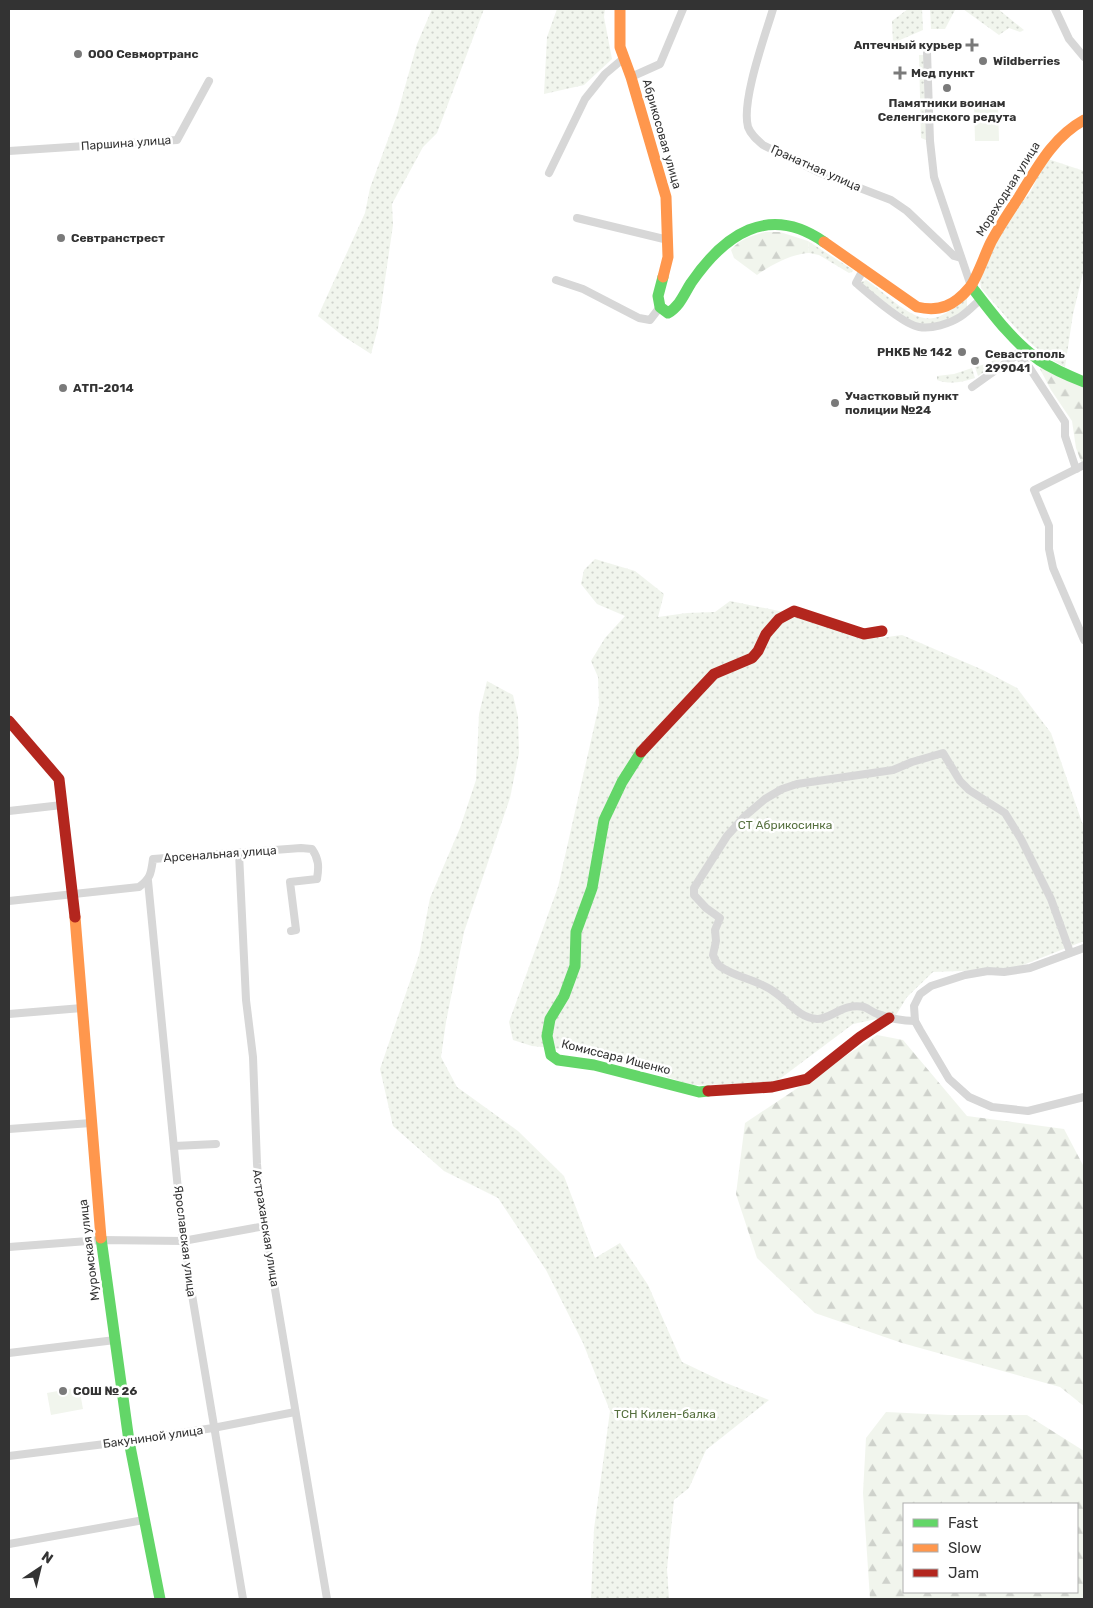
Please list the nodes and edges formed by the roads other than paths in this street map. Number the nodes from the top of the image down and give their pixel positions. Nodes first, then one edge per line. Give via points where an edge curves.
1 (620, 9) edge
2 (683, 9) edge
3 (773, 9) edge
4 (1055, 9) edge
5 (927, 52) dead end
6 (1084, 57) edge
7 (624, 58) junction
8 (631, 77) junction
9 (209, 81) dead end
10 (1084, 120) edge
11 (9, 151) edge
12 (549, 172) dead end
13 (577, 218) dead end
14 (668, 240) junction
15 (961, 258) junction
16 (863, 270) junction
17 (556, 280) dead end
18 (971, 286) junction
19 (981, 299) junction
20 (664, 310) junction
21 (1022, 352) junction
22 (1084, 382) edge
23 (972, 387) dead end
24 (1084, 465) edge
25 (1076, 469) junction
26 (882, 631) dead end
27 (1084, 640) edge
28 (9, 721) edge
29 (62, 806) junction
30 (9, 810) edge
31 (238, 853) junction
32 (148, 881) junction
33 (73, 894) junction
34 (9, 901) edge
35 (292, 931) dead end
36 (1084, 948) edge
37 (1070, 952) junction
38 (82, 1008) junction
39 (9, 1014) edge
40 (889, 1018) junction
41 (916, 1021) junction
42 (1084, 1097) edge
43 (90, 1123) junction
44 (9, 1129) edge
45 (216, 1144) dead end
46 (174, 1146) junction
47 (266, 1226) junction
48 (100, 1240) junction
49 (183, 1241) junction
50 (9, 1248) edge
51 (115, 1340) junction
52 (9, 1353) edge
53 (295, 1412) junction
54 (213, 1428) junction
55 (129, 1441) junction
56 (9, 1456) edge
57 (144, 1520) junction
58 (9, 1544) edge
59 (157, 1599) edge
60 (242, 1599) edge
61 (327, 1599) edge

1 - 7 street, Абрикосовая улица via 620,48
2 - 8 street, Абрикосовая улица via 660,64
3 - 15 street, Гранатная улица via 748,97 746,116 755,139 818,172 891,200 954,256
4 - 6 street via 1069,38
5 - 15 street via 934,177
7 - 8 street, Абрикосовая улица
7 - 12 street via 605,74 585,99
8 - 14 street, Абрикосовая улица via 666,196
9 - 11 street, Паршина улица via 177,140
10 - 18 street, Мореходная улица via 1052,145 994,238
13 - 14 street
14 - 20 street, Абрикосовая улица via 668,257 658,296
15 - 18 street
16 - 18 street via 905,300 930,310 941,309
16 - 19 street via 856,283 894,314 917,327 948,323
16 - 20 street via 814,235 792,226 756,227 727,241 707,262 675,309
17 - 20 street via 596,295 639,318 650,320
18 - 19 street
19 - 21 street
21 - 22 street
21 - 23 street
21 - 25 street via 1065,422
24 - 25 street
25 - 27 street via 1034,490 1049,526 1048,549 1053,568
26 - 40 street, Комиссара Ищенко via 864,634 794,611 779,619 752,658 714,674 643,749 622,782 604,820 592,888 576,932 575,966 564,996 550,1019 546,1036 551,1055 558,1060 594,1065 699,1092 772,1087 807,1079
28 - 29 street, Муромская улица via 59,779
29 - 30 street
29 - 33 street, Муромская улица
31 - 32 street, Арсенальная улица via 153,859
31 - 35 street, Арсенальная улица via 301,848 312,849 318,857 317,878 290,882 296,930
31 - 47 street, Астраханская улица via 246,1000 253,1056 257,1164
32 - 33 street via 139,887
32 - 46 street, Ярославская улица
33 - 34 street
33 - 38 street, Муромская улица
36 - 37 street
37 - 40 street via 1051,899 1006,813 960,781 943,753 893,770 782,789 745,816 727,836 694,888 694,895 720,918 713,955 715,961 724,969 772,989 798,1013 824,1019 844,1008 864,1007
37 - 41 street via 1030,968 988,971 931,986 920,994 914,1006
38 - 39 street
38 - 43 street, Муромская улица
40 - 41 street
41 - 42 street via 949,1079 969,1097 992,1107 1028,1112
43 - 44 street
43 - 48 street, Муромская улица
45 - 46 street
46 - 49 street, Ярославская улица
47 - 49 street
47 - 53 street, Астраханская улица
48 - 49 street
48 - 50 street
48 - 51 street, Муромская улица
49 - 54 street, Ярославская улица
51 - 52 street
51 - 55 street, Муромская улица
53 - 54 street, Бакуниной улица
53 - 61 street, Астраханская улица
54 - 55 street, Бакуниной улица
54 - 60 street, Ярославская улица
55 - 56 street, Бакуниной улица
55 - 57 street, Муромская улица
57 - 58 street
57 - 59 street, Муромская улица

